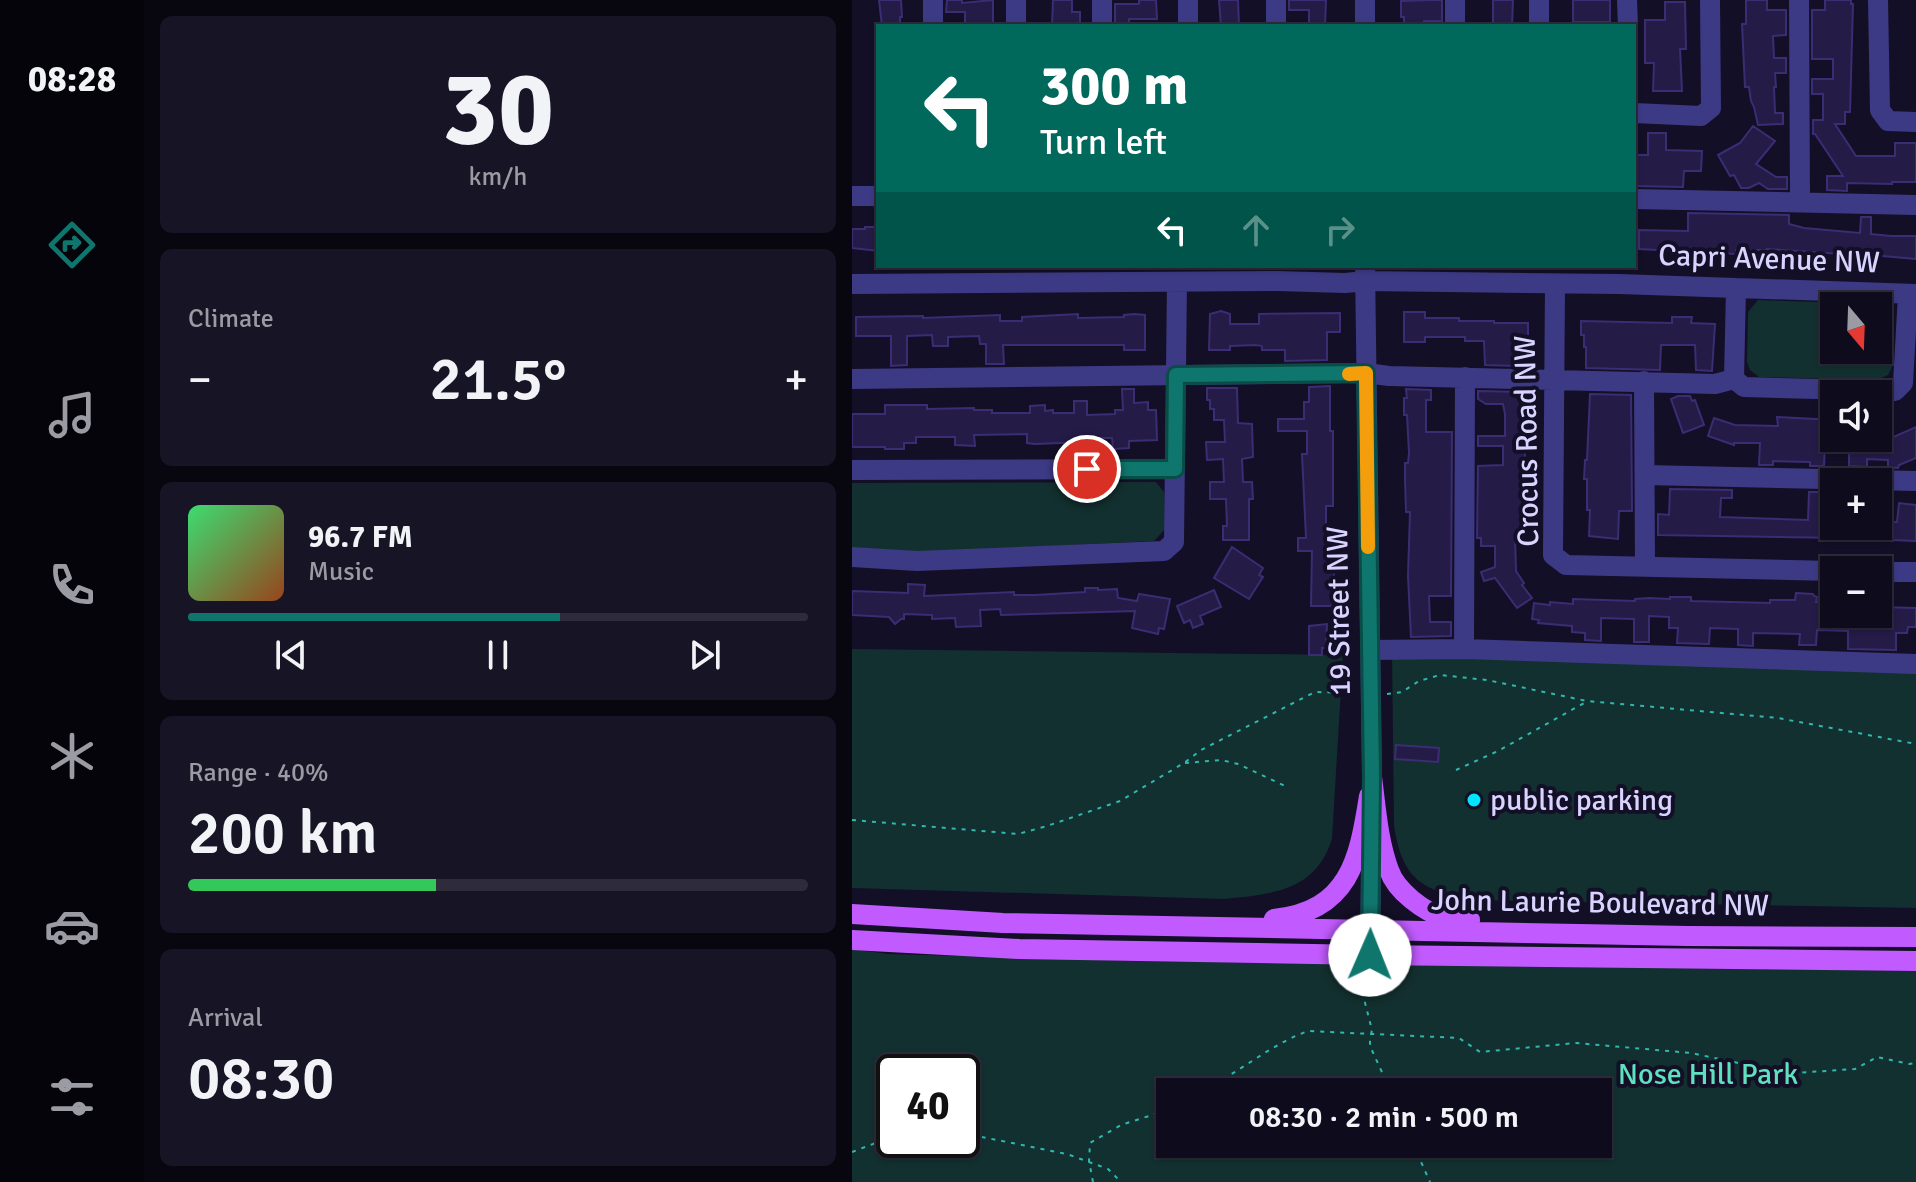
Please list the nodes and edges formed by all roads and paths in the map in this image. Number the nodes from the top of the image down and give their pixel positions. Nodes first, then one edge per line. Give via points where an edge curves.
1 (933, 0) edge
2 (1016, 0) edge
3 (1102, 0) edge
4 (1188, 0) edge
5 (1276, 0) edge
6 (1365, 0) edge
7 (1455, 0) edge
8 (1539, 0) edge
9 (1627, 0) edge
10 (1710, 0) edge
11 (1799, 0) edge
12 (1878, 0) edge
13 (933, 24) edge
14 (1016, 24) edge
15 (1102, 24) edge
16 (1188, 24) edge
17 (1276, 24) edge
18 (1365, 24) edge
19 (1455, 24) edge
20 (1539, 24) edge
21 (1628, 24) edge
22 (1636, 113) edge
23 (1916, 122) edge
24 (852, 196) edge
25 (876, 196) edge
26 (1636, 199) edge
27 (1800, 202) junction
28 (1916, 205) edge
29 (1278, 273) edge
30 (1365, 274) edge
31 (1177, 282) junction
32 (852, 284) edge
33 (1555, 284) junction
34 (1736, 288) junction
35 (1912, 294) edge
36 (1366, 373) junction
37 (1176, 375) junction
38 (1465, 377) junction
39 (852, 379) edge
40 (1555, 379) junction
41 (1734, 379) junction
42 (1644, 381) junction
43 (1910, 384) edge
44 (1175, 469) junction
45 (852, 470) edge
46 (1645, 475) junction
47 (1916, 481) edge
48 (852, 557) edge
49 (1645, 566) junction
50 (1820, 571) edge
51 (1892, 572) edge
52 (1916, 572) edge
53 (1464, 649) junction
54 (1370, 650) junction
55 (1916, 664) edge
56 (1357, 693) dead end
57 (1392, 694) dead end
58 (1587, 701) junction
59 (1916, 744) edge
60 (1184, 763) junction
61 (1456, 770) dead end
62 (1372, 777) junction
63 (1285, 786) dead end
64 (852, 820) edge
65 (852, 914) edge
66 (1194, 926) junction
67 (1371, 930) junction
68 (1688, 936) junction
69 (1916, 937) edge
70 (852, 940) edge
71 (1370, 955) junction
72 (1916, 961) edge
73 (1372, 1034) junction
74 (1916, 1063) edge
75 (1226, 1078) edge
76 (1385, 1078) edge
77 (1156, 1113) edge
78 (980, 1137) edge
79 (876, 1143) edge
80 (852, 1152) edge
81 (1419, 1158) edge
82 (1089, 1161) junction
83 (1093, 1182) edge
84 (1121, 1182) edge
85 (1430, 1182) edge

1 - 13 street
2 - 14 street
3 - 15 street
4 - 16 street
5 - 17 street
6 - 18 street
7 - 19 street
8 - 20 street
9 - 21 street
10 - 22 street via 1711,108 1701,116
11 - 27 street
12 - 23 street via 1880,110 1888,121
24 - 25 street
26 - 27 street
27 - 28 street
29 - 30 street, Capri Avenue NW via 1345,283
29 - 31 street, Capri Avenue NW
30 - 33 street, Capri Avenue NW
30 - 36 street, 19 Street NW
31 - 32 street, Capri Avenue NW
31 - 37 street
33 - 34 street, Capri Avenue NW
33 - 40 street, Crocus Road NW
34 - 35 street, Capri Avenue NW
34 - 41 street
35 - 43 street
36 - 37 street
36 - 38 street
36 - 54 street, 19 Street NW
37 - 39 street
37 - 44 street
38 - 40 street
38 - 53 street
40 - 42 street
40 - 49 street, Crocus Road NW via 1553,555 1566,565
41 - 42 street via 1715,384
41 - 43 street via 1744,387 1895,391
42 - 46 street
44 - 45 street
44 - 48 street via 1174,542 1164,551 917,561
46 - 47 street
46 - 49 street
49 - 50 street, Crocus Road NW
51 - 52 street
53 - 54 street
53 - 55 street
54 - 62 street, 19 Street NW
56 - 60 path via 1315,692
57 - 58 path via 1440,675
58 - 59 path via 1778,718
58 - 61 path
60 - 63 path via 1221,760
60 - 64 path via 1120,801 1018,834
62 - 66 main road via 1351,871 1325,902 1289,917
62 - 67 street, 19 Street NW
62 - 68 main road via 1389,872 1427,910 1446,918
65 - 66 main road, John Laurie Boulevard NW
66 - 67 main road, John Laurie Boulevard NW
67 - 68 main road, John Laurie Boulevard NW
67 - 71 street, 19 Street NW
68 - 69 main road, John Laurie Boulevard NW
70 - 71 main road, John Laurie Boulevard NW via 1019,949
71 - 72 main road, John Laurie Boulevard NW
71 - 73 path via 1362,974
73 - 74 path via 1459,1038 1480,1052 1576,1043 1691,1053 1779,1074 1855,1069 1877,1057
73 - 75 path via 1308,1031
73 - 76 path via 1370,1046
77 - 82 path via 1090,1143
78 - 82 path
79 - 80 path
81 - 85 path
82 - 83 path
82 - 84 path

